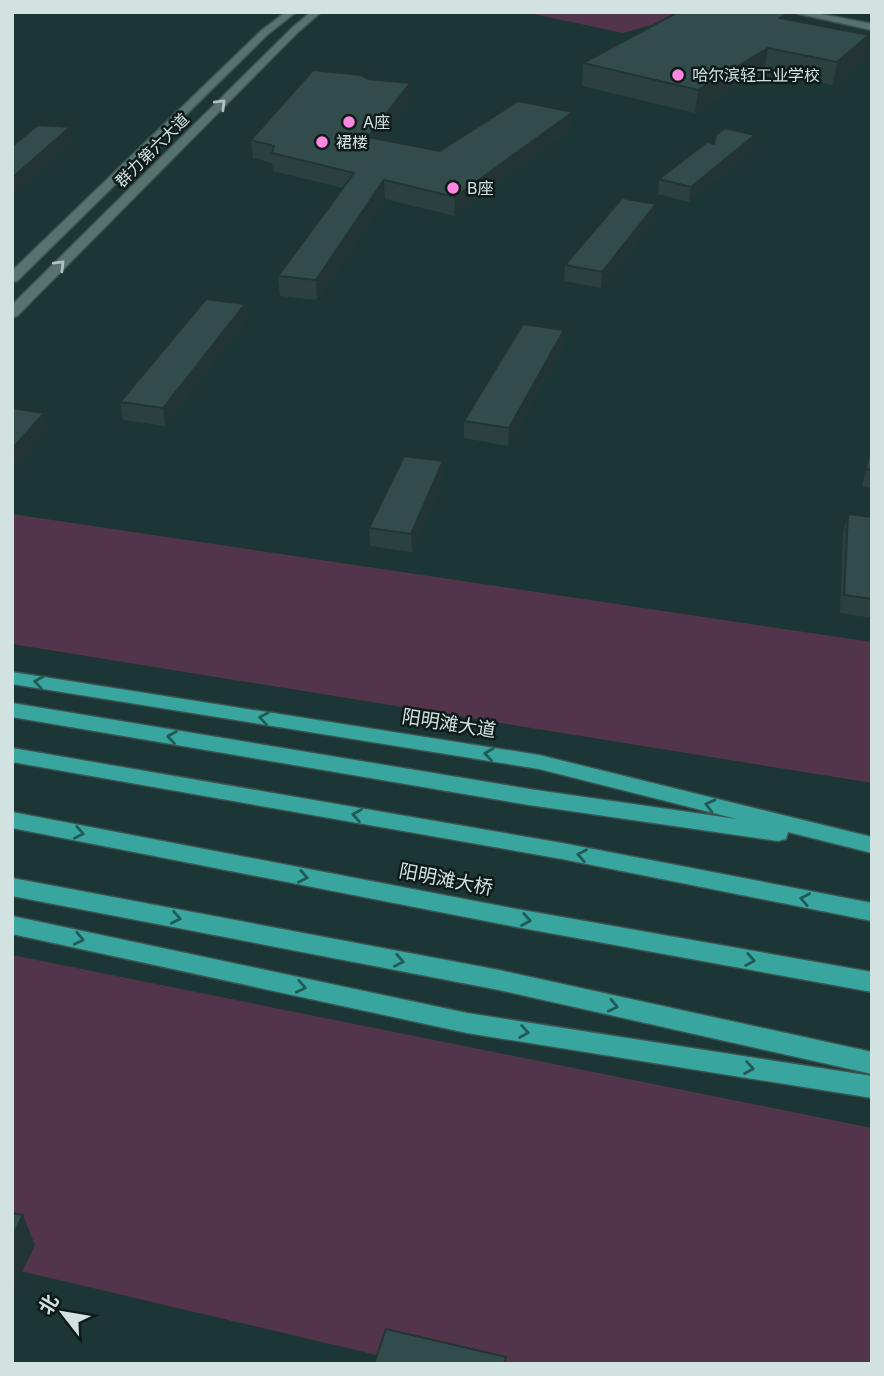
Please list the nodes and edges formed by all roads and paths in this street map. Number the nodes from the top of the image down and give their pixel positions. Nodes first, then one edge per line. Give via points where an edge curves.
1 (292, 12) edge
2 (317, 12) edge
3 (795, 12) edge
4 (833, 12) edge
5 (872, 20) edge
6 (872, 27) edge
7 (12, 278) edge
8 (12, 313) edge
9 (12, 678) edge
10 (12, 710) edge
11 (12, 755) edge
12 (12, 820) edge
13 (872, 846) edge
14 (12, 887) edge
15 (872, 912) edge
16 (12, 925) edge
17 (872, 982) edge
18 (872, 1063) edge
19 (872, 1087) edge

1 - 7 main road, 群力第六大道 via 265,32
8 -> 2 main road, 群力第六大道
3 - 6 main road
4 - 5 main road
13 -> 9 highway, 阳明滩大道 via 539,762
13 -> 10 highway via 529,797
15 -> 11 highway via 562,851
12 -> 17 highway, 阳明滩大桥
14 -> 18 highway via 499,980
16 -> 19 highway via 467,1023

